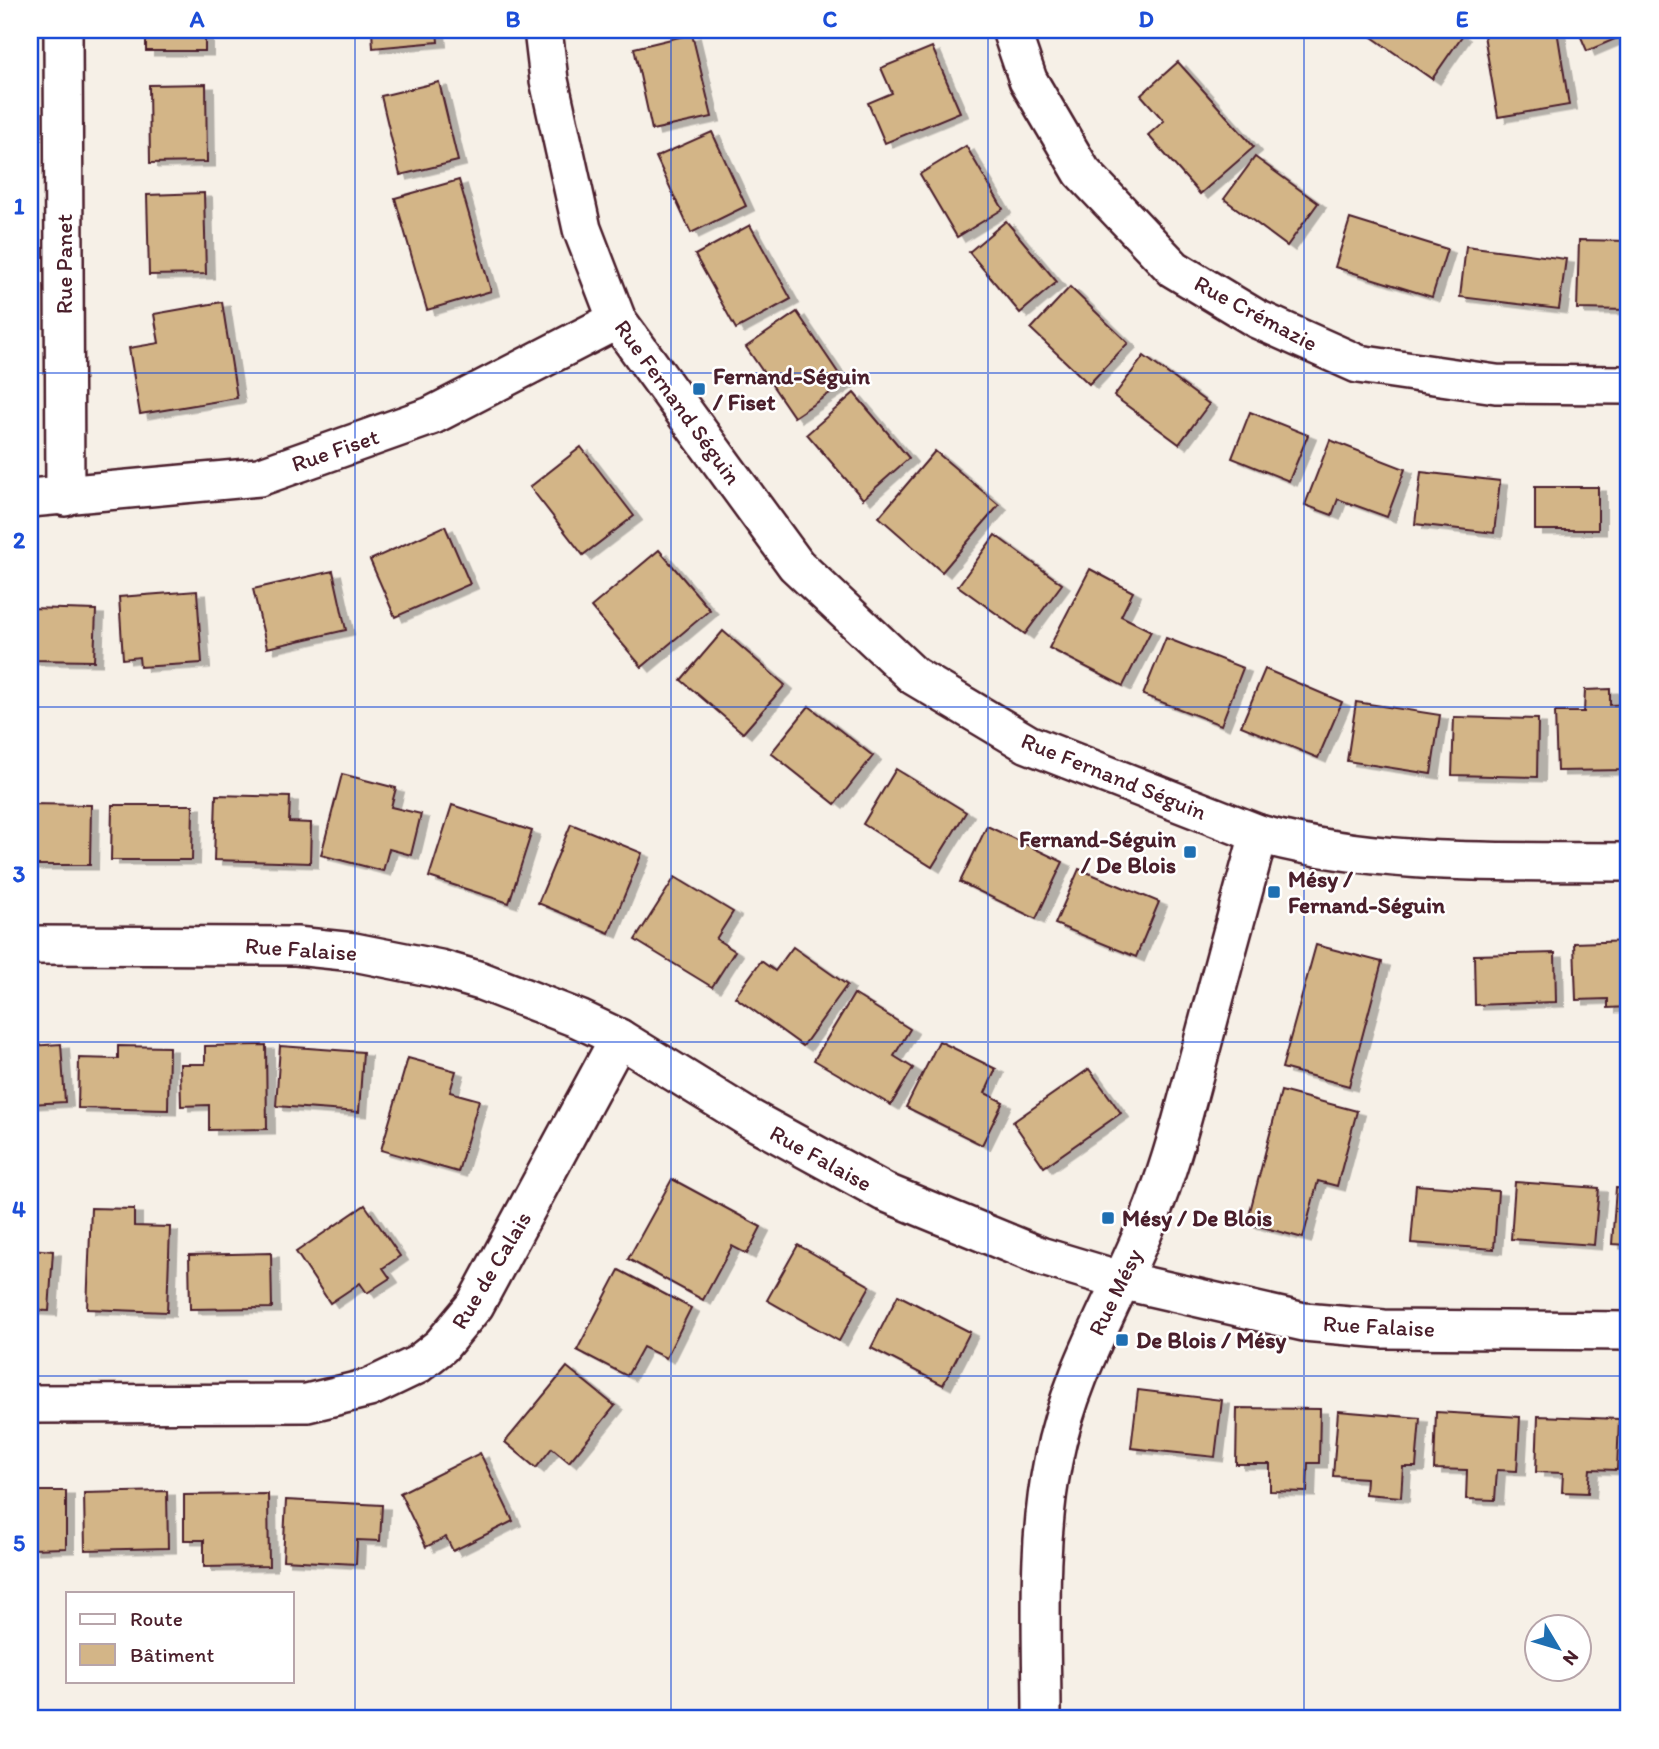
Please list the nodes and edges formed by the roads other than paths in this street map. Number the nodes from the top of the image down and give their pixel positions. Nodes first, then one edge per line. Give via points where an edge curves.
1 (63, 30) edge
2 (542, 30) edge
3 (1011, 30) edge
4 (617, 320) junction
5 (1629, 386) edge
6 (47, 498) edge
7 (1259, 834) junction
8 (1629, 862) edge
9 (30, 945) edge
10 (619, 1038) junction
11 (1120, 1280) junction
12 (1629, 1331) edge
13 (30, 1404) edge
14 (1042, 1719) edge

1 - 6 street, Rue Panet
2 - 4 street, Rue Fernand Séguin via 582,229
3 - 5 street, Rue Crémazie via 1028,80 1082,172 1174,269 1256,319 1358,365 1496,384
4 - 6 street, Rue Fiset via 431,416 259,477
4 - 7 street, Rue Fernand Séguin via 796,565 914,676 1028,744
7 - 8 street, Rue Fernand Séguin via 1394,858
7 - 11 street, Rue Mésy via 1168,1167
9 - 10 street, Rue Falaise via 248,944 354,952 481,981
10 - 11 street, Rue Falaise via 747,1117 884,1192 1040,1256
10 - 13 street, Rue de Calais via 475,1305 441,1346 417,1365 369,1388 307,1403
11 - 12 street, Rue Falaise via 1304,1322 1396,1329
11 - 14 street, Rue Mésy via 1070,1392 1052,1462 1043,1545

